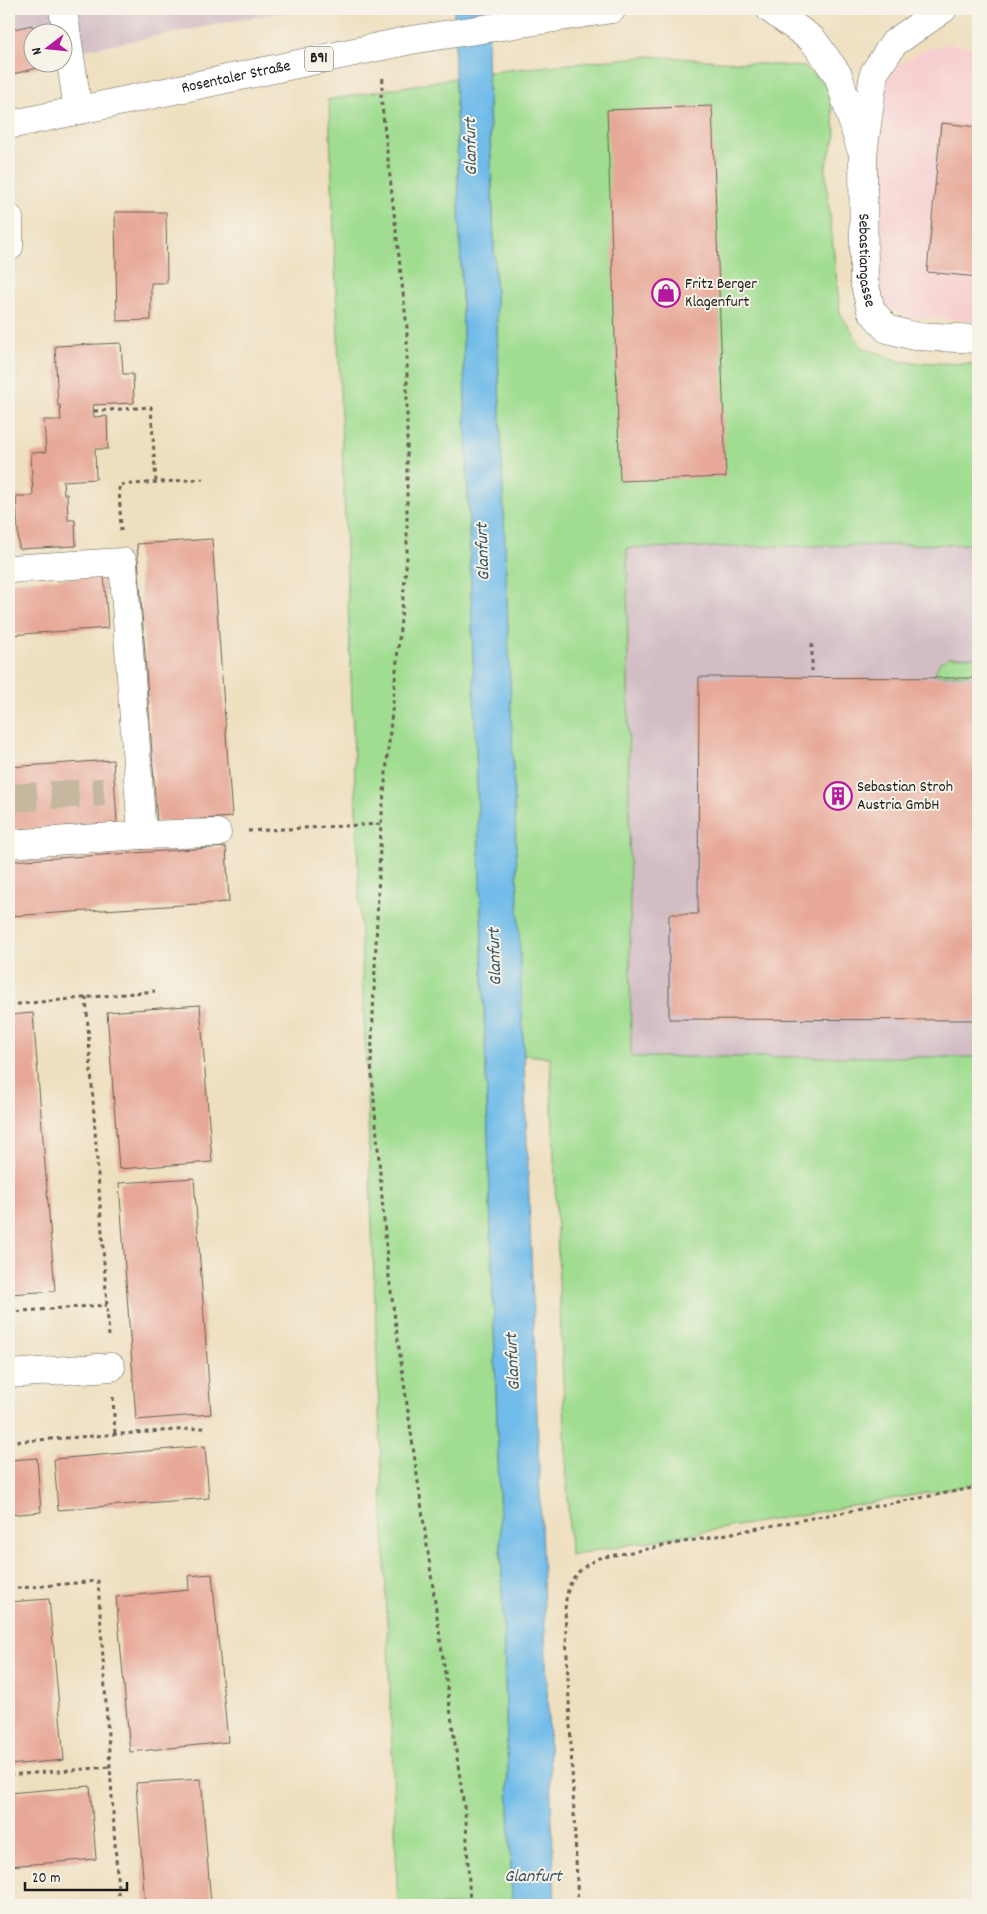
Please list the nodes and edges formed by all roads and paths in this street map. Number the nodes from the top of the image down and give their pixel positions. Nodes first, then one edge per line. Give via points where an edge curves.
1 (63, 9) edge
2 (612, 9) edge
3 (770, 9) edge
4 (943, 9) edge
5 (570, 12) edge
6 (381, 91) dead end
7 (78, 110) junction
8 (9, 125) edge
9 (863, 154) junction
10 (9, 218) edge
11 (9, 247) edge
12 (978, 339) edge
13 (94, 411) dead end
14 (203, 479) dead end
15 (156, 482) junction
16 (123, 562) junction
17 (9, 569) edge
18 (812, 644) dead end
19 (812, 671) dead end
20 (381, 824) junction
21 (217, 833) joint
22 (142, 835) junction
23 (9, 844) edge
24 (155, 991) dead end
25 (86, 998) junction
26 (9, 1005) edge
27 (107, 1305) junction
28 (9, 1312) edge
29 (111, 1367) junction
30 (9, 1374) edge
31 (204, 1428) dead end
32 (115, 1434) junction
33 (9, 1442) edge
34 (978, 1487) edge
35 (9, 1589) edge
36 (110, 1767) junction
37 (9, 1775) edge
38 (119, 1904) edge
39 (70, 1905) edge
40 (470, 1905) edge
41 (578, 1905) edge

1 - 7 street
2 - 5 street, Rosentaler Straße / B91
3 - 9 street, Sebastiangasse via 813,40 838,75
4 - 9 street, Sebastiangasse via 894,43 874,73
5 - 7 street, Rosentaler Straße / B91 via 411,40
6 - 20 path via 407,328 407,557
7 - 8 street, Rosentaler Straße / B91
9 - 12 street, Sebastiangasse via 864,281 871,310 887,329 914,336
10 - 11 street
13 - 15 path via 151,407
14 - 15 path
15 - 16 path via 119,485
16 - 17 street
16 - 22 street
18 - 19 path
20 - 21 path
20 - 40 path via 372,1063 388,1270 466,1820
21 - 22 street
22 - 23 street
24 - 25 path
25 - 26 path
25 - 27 path
27 - 28 path
27 - 29 path
29 - 30 street
29 - 32 path
31 - 32 path
32 - 33 path
34 - 41 path via 599,1558 582,1566 566,1592 565,1610
35 - 36 path via 98,1582
36 - 37 path
36 - 38 path
38 - 39 path

